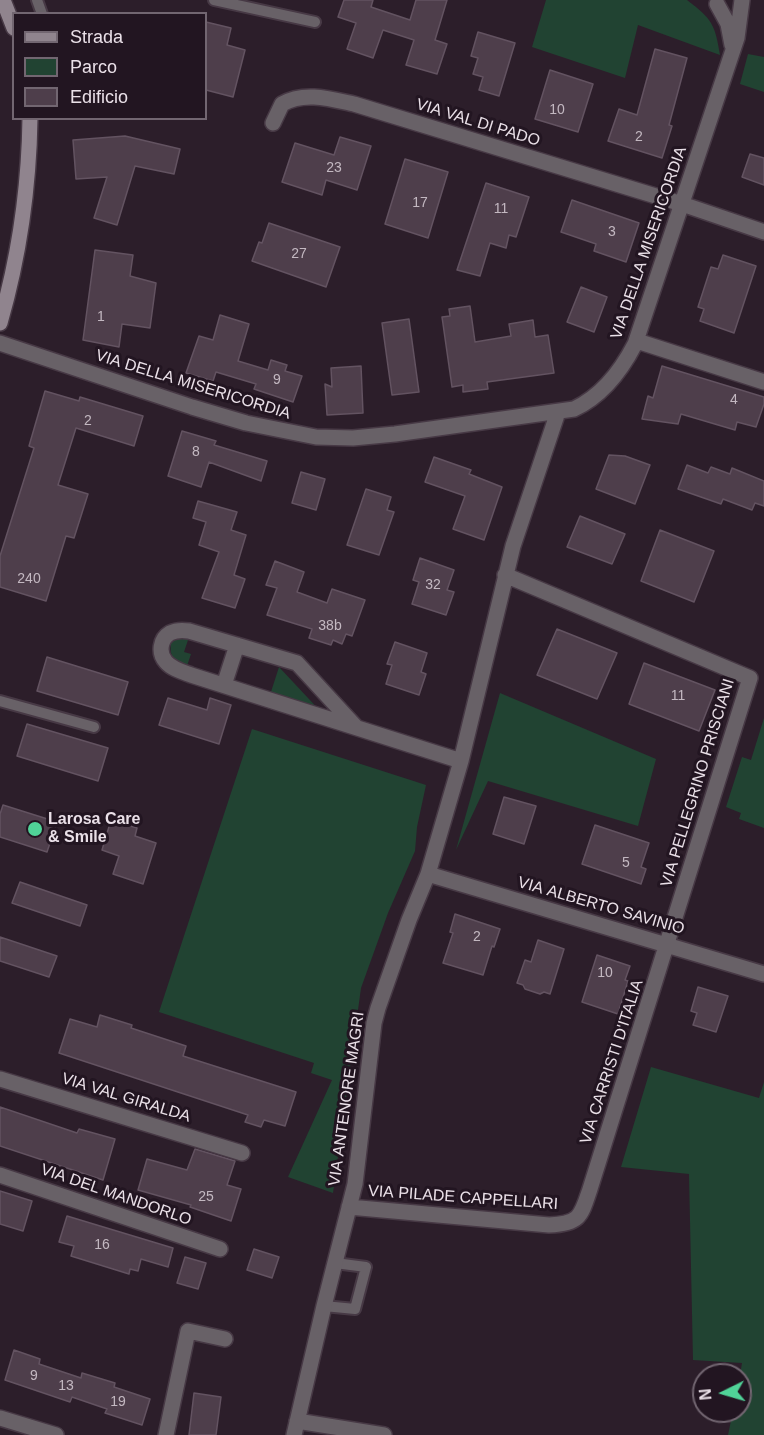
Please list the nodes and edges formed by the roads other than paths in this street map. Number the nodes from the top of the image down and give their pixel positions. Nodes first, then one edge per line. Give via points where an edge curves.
1 (3, 0) edge
2 (214, 0) edge
3 (737, 0) edge
4 (742, 0) edge
5 (713, 2) edge
6 (315, 22) dead end
7 (12, 23) edge
8 (732, 51) junction
9 (32, 120) edge
10 (273, 123) dead end
11 (682, 204) junction
12 (764, 232) edge
13 (6, 276) edge
14 (0, 323) edge
15 (637, 341) junction
16 (0, 344) edge
17 (764, 382) edge
18 (558, 412) junction
19 (505, 575) junction
20 (237, 645) junction
21 (224, 685) junction
22 (0, 700) edge
23 (94, 727) dead end
24 (356, 728) junction
25 (461, 761) junction
26 (428, 874) junction
27 (668, 945) junction
28 (764, 974) edge
29 (0, 1078) edge
30 (242, 1153) dead end
31 (0, 1175) edge
32 (590, 1189) joint
33 (349, 1208) junction
34 (220, 1249) dead end
35 (335, 1263) junction
36 (324, 1306) junction
37 (225, 1339) dead end
38 (0, 1418) edge
39 (295, 1428) edge
40 (56, 1435) edge
41 (166, 1435) edge
42 (384, 1435) edge

1 - 7 main road
2 - 6 lane
3 - 5 street, VIA DELLA MISERICORDIA
4 - 8 street, VIA DELLA MISERICORDIA
5 - 8 street, VIA DELLA MISERICORDIA via 728,24
8 - 11 street, VIA DELLA MISERICORDIA
9 - 13 main road via 23,212
10 - 11 street, VIA VAL DI PADO via 282,104 288,101 333,99
11 - 12 street
11 - 15 street, VIA DELLA MISERICORDIA
13 - 14 main road
15 - 17 street
15 - 18 street, VIA DELLA MISERICORDIA via 596,396 574,409
16 - 18 street, VIA DELLA MISERICORDIA via 203,411 316,437 395,434
18 - 19 street
19 - 25 street
19 - 27 street, VIA PELLEGRINO PRISCIANI via 750,678
20 - 21 street
20 - 21 street via 179,630 162,642 161,654 167,663
20 - 24 street via 297,663
21 - 24 street
22 - 23 lane
24 - 25 street
25 - 26 street
26 - 27 street, VIA ALBERTO SAVINIO
26 - 33 street, VIA ANTENORE MAGRI via 378,1008
27 - 28 street, VIA ALBERTO SAVINIO
27 - 32 street, VIA CARRISTI D'ITALIA
29 - 30 street, VIA VAL GIRALDA
31 - 34 street, VIA DEL MANDORLO
32 - 33 street, VIA PILADE CAPPELLARI via 577,1219 561,1225
33 - 35 street, VIA ANTENORE MAGRI
35 - 36 street, VIA ANTENORE MAGRI
35 - 36 lane via 366,1267 355,1309
36 - 39 street, VIA ANTENORE MAGRI
37 - 41 street via 188,1331
38 - 40 street
39 - 42 street

